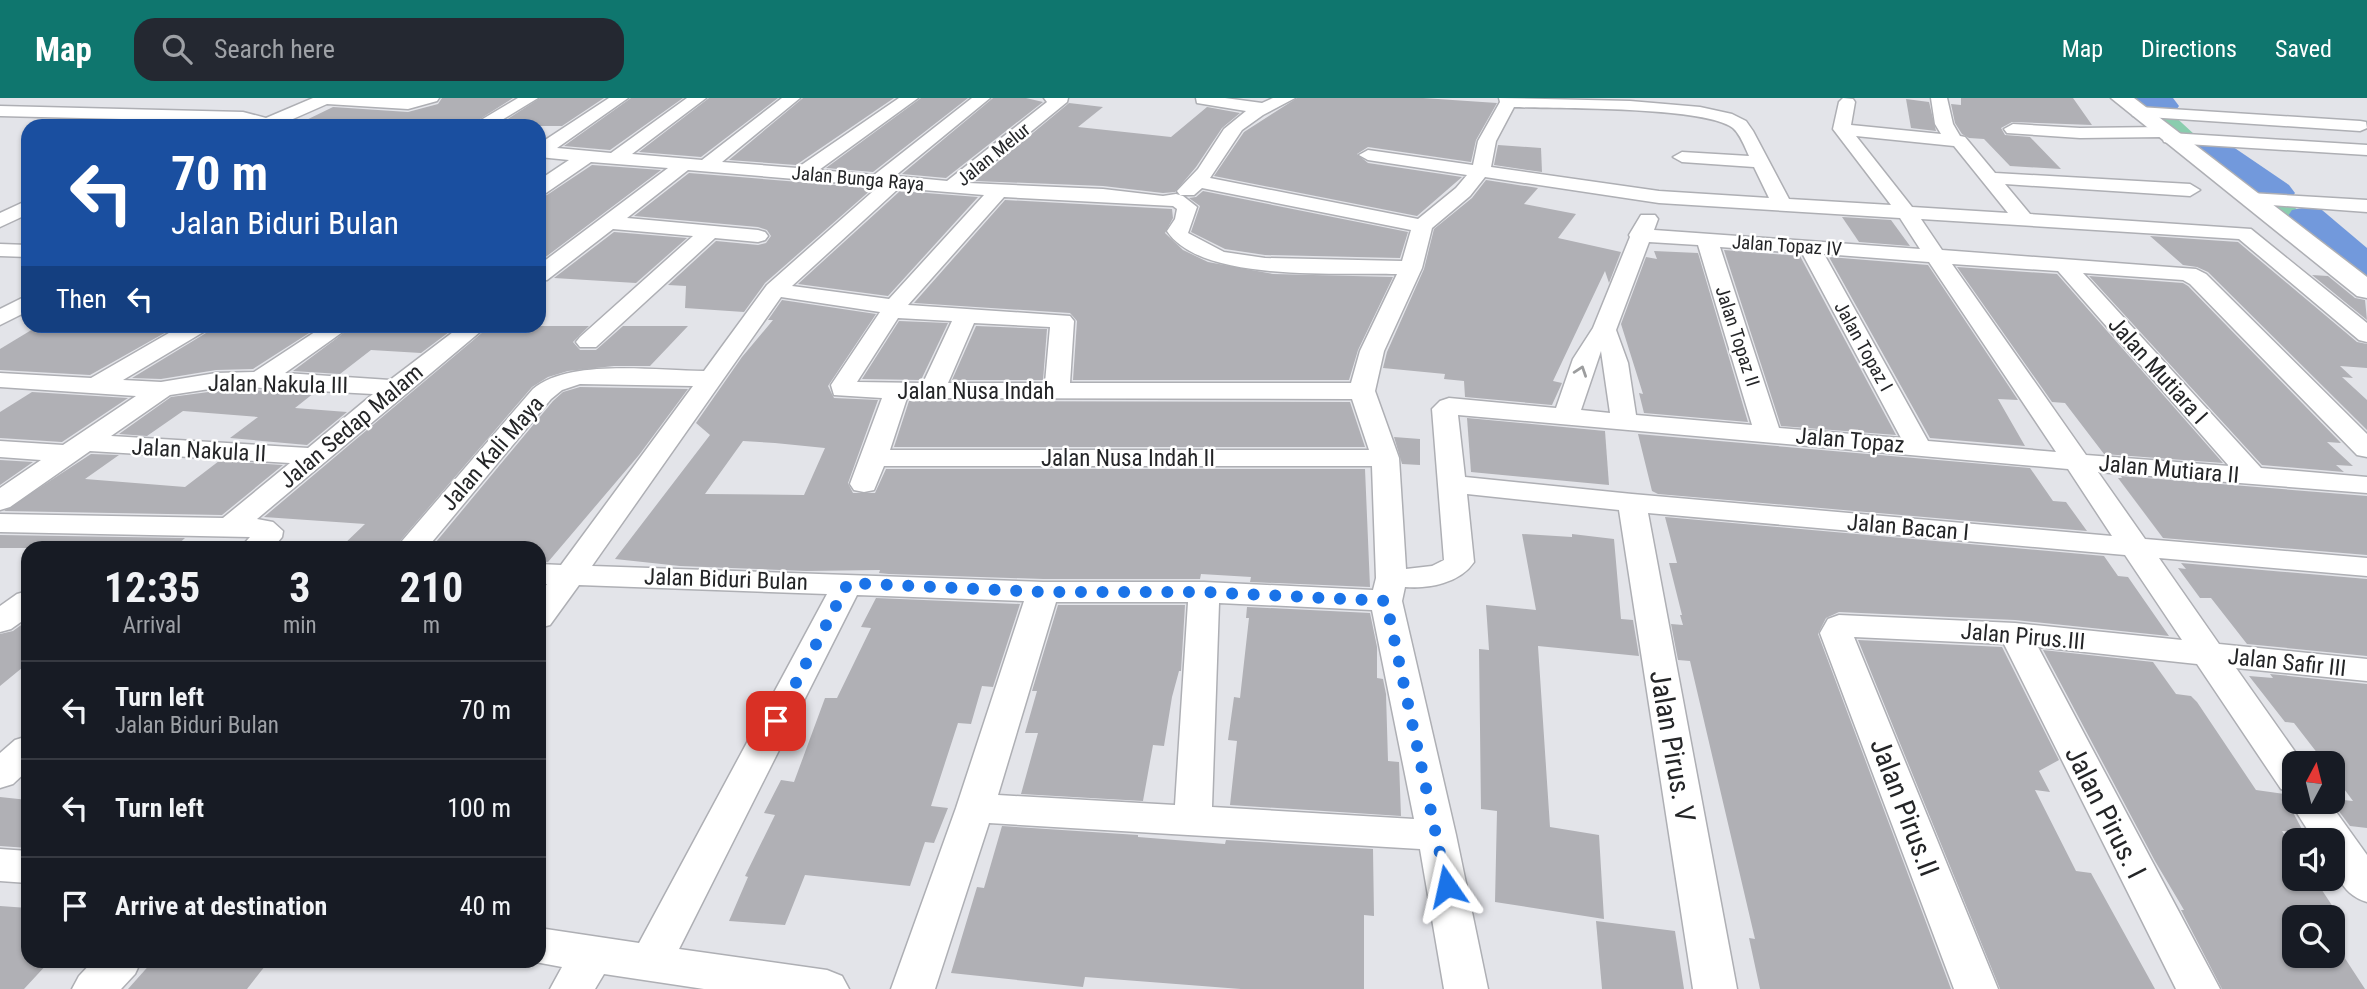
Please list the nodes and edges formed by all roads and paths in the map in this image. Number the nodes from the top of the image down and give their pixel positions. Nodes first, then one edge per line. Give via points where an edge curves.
1 (326, 98) edge
2 (431, 98) edge
3 (530, 98) edge
4 (620, 98) edge
5 (698, 98) edge
6 (792, 98) edge
7 (910, 98) edge
8 (982, 98) edge
9 (1058, 98) edge
10 (1287, 98) edge
11 (1939, 98) edge
12 (1199, 99) edge
13 (1508, 100) edge
14 (1847, 102) dead end
15 (246, 104) dead end
16 (1263, 108) junction
17 (2326, 108) dead end
18 (0, 111) edge
19 (227, 116) junction
20 (242, 119) edge
21 (278, 119) edge
22 (492, 119) edge
23 (2155, 122) edge
24 (1842, 129) junction
25 (2013, 129) dead end
26 (2364, 130) edge
27 (1953, 139) junction
28 (546, 147) edge
29 (2367, 150) edge
30 (546, 153) edge
31 (1368, 155) dead end
32 (586, 157) junction
33 (1682, 157) dead end
34 (615, 159) junction
35 (1759, 162) junction
36 (685, 164) junction
37 (707, 165) junction
38 (1481, 170) junction
39 (803, 173) junction
40 (1992, 178) junction
41 (887, 181) junction
42 (1200, 182) junction
43 (546, 184) edge
44 (951, 187) junction
45 (2190, 190) dead end
46 (999, 191) junction
47 (1659, 197) junction
48 (1176, 200) junction
49 (2262, 200) junction
50 (1782, 205) junction
51 (2367, 206) edge
52 (21, 210) edge
53 (1905, 211) junction
54 (2023, 218) junction
55 (0, 221) edge
56 (606, 222) junction
57 (1422, 226) junction
58 (710, 231) junction
59 (1639, 235) junction
60 (758, 236) dead end
61 (1707, 240) junction
62 (1809, 246) junction
63 (0, 250) edge
64 (21, 251) edge
65 (1934, 255) junction
66 (2063, 264) junction
67 (1411, 268) junction
68 (546, 269) edge
69 (775, 290) junction
70 (2367, 290) edge
71 (21, 306) edge
72 (892, 309) junction
73 (966, 315) junction
74 (0, 318) edge
75 (1604, 330) junction
76 (185, 333) edge
77 (328, 333) edge
78 (466, 333) edge
79 (2367, 335) edge
80 (588, 342) dead end
81 (710, 379) junction
82 (0, 380) edge
83 (258, 380) junction
84 (97, 385) junction
85 (395, 388) junction
86 (162, 390) junction
87 (897, 391) junction
88 (932, 391) junction
89 (1057, 391) junction
90 (1362, 391) junction
91 (1566, 416) junction
92 (1624, 422) junction
93 (1768, 432) junction
94 (1918, 446) junction
95 (0, 449) edge
96 (76, 449) junction
97 (2367, 449) edge
98 (314, 456) junction
99 (872, 458) junction
100 (1385, 458) junction
101 (2076, 462) junction
102 (2253, 476) junction
103 (864, 484) dead end
104 (1450, 484) junction
105 (2367, 485) edge
106 (0, 501) edge
107 (1632, 503) junction
108 (0, 523) edge
109 (228, 529) junction
110 (263, 541) edge
111 (417, 541) edge
112 (2135, 548) junction
113 (2367, 567) edge
114 (546, 573) edge
115 (570, 574) junction
116 (848, 583) junction
117 (1395, 586) junction
118 (1043, 592) junction
119 (1204, 592) junction
120 (21, 606) edge
121 (546, 608) edge
122 (0, 622) edge
123 (1839, 625) joint
124 (2015, 634) junction
125 (2208, 653) junction
126 (2367, 670) edge
127 (21, 755) edge
128 (2282, 761) edge
129 (0, 774) edge
130 (975, 808) junction
131 (2317, 814) edge
132 (1193, 820) junction
133 (1437, 835) junction
134 (0, 865) edge
135 (21, 866) edge
136 (2367, 886) edge
137 (546, 950) edge
138 (650, 962) junction
139 (114, 968) edge
140 (582, 972) edge
141 (94, 989) edge
142 (827, 989) edge
143 (914, 989) edge
144 (1466, 989) edge
145 (1714, 989) edge
146 (1976, 989) edge
147 (2198, 989) edge

1 - 2 street via 408,104
1 - 21 street
3 - 22 street
4 - 28 street
5 - 34 street
6 - 37 street
7 - 39 street
8 - 41 street
9 - 44 street, Jalan Melur
10 - 16 street
11 - 27 street via 1944,124
12 - 16 street
13 - 35 street via 1713,113 1740,124
13 - 38 street via 1487,141
14 - 24 street
15 - 19 street
16 - 42 street via 1230,133
17 - 26 street via 2345,114
18 - 19 street
19 - 20 street
23 - 25 street via 2080,133
23 - 26 street via 2187,114
23 - 29 street via 2208,140
23 - 49 street
24 - 27 street
24 - 53 street
27 - 40 street via 1963,143
30 - 32 street, Jalan Bunga Raya
31 - 38 street
32 - 34 street, Jalan Bunga Raya
32 - 43 street
33 - 35 street
34 - 36 street, Jalan Bunga Raya
35 - 50 street
36 - 37 street, Jalan Bunga Raya
36 - 56 street
37 - 39 street, Jalan Bunga Raya
38 - 47 street
38 - 57 street via 1463,192
39 - 41 street, Jalan Bunga Raya
40 - 45 street
40 - 54 street
41 - 44 street, Jalan Bunga Raya
41 - 69 street
42 - 48 street
42 - 57 street
44 - 46 street, Jalan Bunga Raya
46 - 48 street, Jalan Bunga Raya
46 - 72 street, Jalan Nusa Indah
47 - 50 street
47 - 59 street
48 - 67 street via 1187,207 1177,231 1181,237 1219,258 1265,264
49 - 51 street
49 - 70 street
50 - 53 street
52 - 55 street
53 - 54 street
53 - 65 street
54 - 79 street via 2244,233
56 - 58 street
56 - 68 street
57 - 67 street
58 - 60 street
58 - 80 street
59 - 61 street, Jalan Topaz IV
59 - 75 street
61 - 62 street, Jalan Topaz IV
61 - 93 street, Jalan Topaz II
62 - 65 street, Jalan Topaz IV
62 - 94 street, Jalan Topaz I
63 - 64 street
65 - 66 street
65 - 101 street
66 - 97 street via 2177,272 2197,279
66 - 102 street, Jalan Mutiara I
67 - 90 street via 1372,351
69 - 72 street
69 - 81 street
71 - 74 street
72 - 73 street
72 - 87 street, Jalan Nusa Indah via 844,390
73 - 88 street
73 - 89 street via 1062,321
91 -> 75 street via 1585,360
75 - 92 street via 1613,352
76 - 84 street
77 - 83 street
78 - 85 street, Jalan Sedap Malam
81 - 111 street, Jalan Kali Maya via 578,377 553,385
81 - 115 street
82 - 84 street
83 - 85 street, Jalan Nakula III
83 - 86 street, Jalan Nakula III via 193,382
84 - 86 street
85 - 98 street, Jalan Sedap Malam
86 - 96 street
87 - 88 street, Jalan Nusa Indah
87 - 99 street
88 - 89 street, Jalan Nusa Indah
89 - 90 street, Jalan Nusa Indah
90 - 100 street
91 - 92 street, Jalan Topaz
91 - 104 street, Jalan Topaz via 1449,405 1444,409
92 - 93 street, Jalan Topaz
93 - 94 street, Jalan Topaz
94 - 101 street, Jalan Topaz
95 - 96 street, Jalan Nakula II
96 - 98 street, Jalan Nakula II
96 - 106 street
98 - 109 street, Jalan Sedap Malam
99 - 100 street, Jalan Nusa Indah II
99 - 103 street
100 - 117 street
101 - 102 street, Jalan Mutiara II
101 - 112 street, Jalan Mutiara II
102 - 105 street, Jalan Mutiara II
104 - 107 street, Jalan Bacan I
104 - 117 street, Jalan Topaz via 1459,562 1451,571
107 - 112 street, Jalan Bacan I
107 - 145 street, Jalan Pirus. V
108 - 109 street
109 - 110 street via 263,528 268,531
112 - 113 street, Jalan Bacan I
112 - 125 street, Jalan Mutiara II
114 - 115 street, Jalan Biduri Bulan
115 - 116 street, Jalan Biduri Bulan
115 - 121 street
116 - 118 street, Jalan Biduri Bulan
116 - 138 street
117 - 119 street, Jalan Biduri Bulan
117 - 133 street
118 - 119 street, Jalan Biduri Bulan
118 - 130 street
119 - 132 street
120 - 122 street
123 - 124 street, Jalan Pirus.III
123 - 146 street, Jalan Pirus.II via 1836,633
124 - 125 street, Jalan Pirus.III
124 - 147 street, Jalan Pirus. I
125 - 126 street, Jalan Safir III
125 - 128 street, Jalan Mutiara II
127 - 129 street
130 - 132 street
130 - 143 street
131 - 136 street
132 - 133 street
133 - 144 street
134 - 135 street
137 - 140 street
138 - 140 street
138 - 142 street
139 - 141 street

